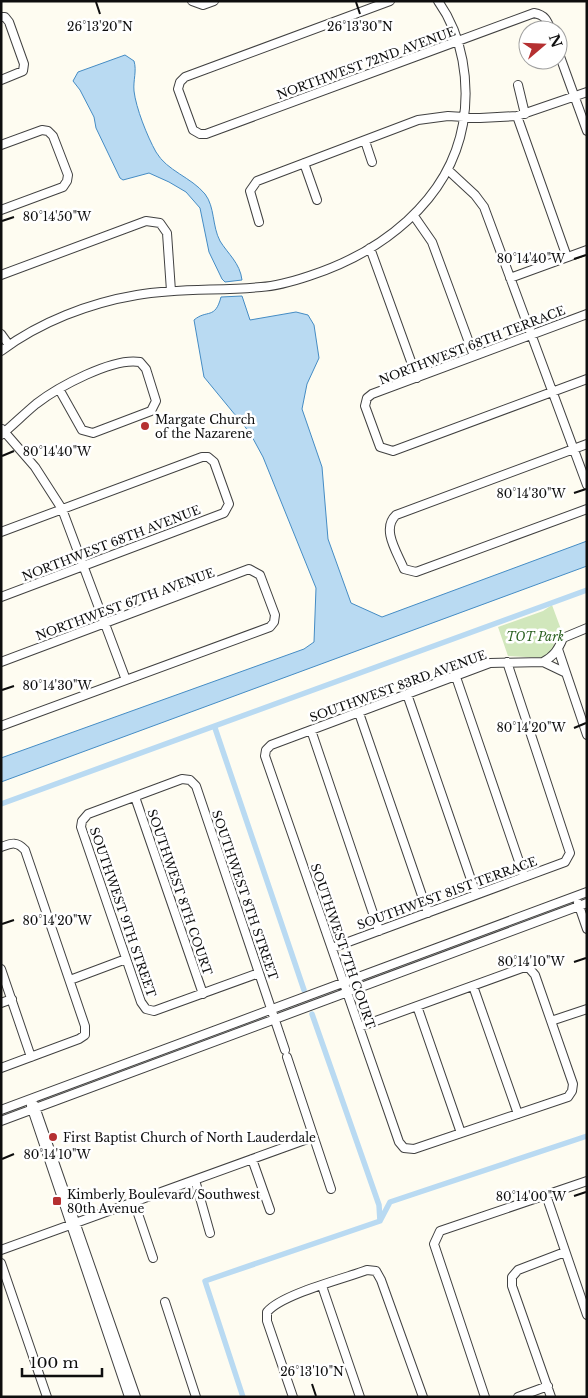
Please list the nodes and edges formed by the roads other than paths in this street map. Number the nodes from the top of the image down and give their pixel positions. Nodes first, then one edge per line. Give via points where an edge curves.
1 (214, 1) edge
2 (390, 1) edge
3 (438, 1) edge
4 (194, 3) edge
5 (3, 17) edge
6 (547, 20) edge
7 (458, 41) junction
8 (565, 70) edge
9 (1, 80) edge
10 (518, 85) dead end
11 (587, 92) edge
12 (574, 97) junction
13 (521, 115) junction
14 (464, 117) junction
15 (587, 131) edge
16 (364, 141) junction
17 (1, 145) edge
18 (372, 162) dead end
19 (304, 163) junction
20 (448, 170) junction
21 (317, 200) dead end
22 (1, 210) edge
23 (414, 216) junction
24 (259, 222) dead end
25 (370, 248) junction
26 (587, 250) edge
27 (567, 257) junction
28 (1, 275) edge
29 (510, 278) junction
30 (171, 291) junction
31 (587, 314) edge
32 (1, 334) edge
33 (531, 334) junction
34 (9, 345) junction
35 (1, 351) edge
36 (474, 356) junction
37 (417, 378) junction
38 (587, 379) edge
39 (59, 389) junction
40 (552, 392) junction
41 (2, 432) edge
42 (587, 444) edge
43 (573, 449) junction
44 (587, 485) edge
45 (62, 509) junction
46 (587, 509) edge
47 (1, 532) edge
48 (84, 566) junction
49 (1, 597) edge
50 (106, 623) junction
51 (587, 628) edge
52 (558, 649) junction
53 (1, 662) edge
54 (507, 662) junction
55 (543, 662) junction
56 (566, 673) junction
57 (456, 677) junction
58 (126, 680) junction
59 (407, 694) junction
60 (359, 713) junction
61 (1, 726) edge
62 (311, 730) junction
63 (587, 735) edge
64 (266, 750) joint
65 (135, 796) junction
66 (1, 847) edge
67 (524, 876) junction
68 (587, 892) edge
69 (476, 894) junction
70 (576, 896) junction
71 (583, 905) edge
72 (428, 913) junction
73 (587, 929) edge
74 (379, 931) junction
75 (332, 948) junction
76 (126, 959) junction
77 (1, 969) edge
78 (259, 973) junction
79 (70, 980) junction
80 (344, 983) junction
81 (474, 986) junction
82 (347, 992) junction
83 (203, 994) junction
84 (12, 999) junction
85 (1, 1003) edge
86 (417, 1006) junction
87 (272, 1009) junction
88 (587, 1009) edge
89 (274, 1019) junction
90 (551, 1021) junction
91 (359, 1026) junction
92 (31, 1057) junction
93 (1, 1068) edge
94 (30, 1099) junction
95 (34, 1108) junction
96 (1, 1110) edge
97 (518, 1114) junction
98 (1, 1121) edge
99 (460, 1133) junction
100 (313, 1137) junction
101 (252, 1159) junction
102 (195, 1180) junction
103 (587, 1181) edge
104 (331, 1189) dead end
105 (546, 1194) junction
106 (134, 1202) junction
107 (270, 1210) dead end
108 (73, 1224) junction
109 (210, 1233) dead end
110 (1, 1250) edge
111 (565, 1252) junction
112 (153, 1258) dead end
113 (1, 1263) edge
114 (322, 1286) junction
115 (164, 1302) dead end
116 (587, 1315) edge
117 (548, 1386) junction
118 (47, 1397) edge
119 (129, 1397) edge
120 (136, 1397) edge
121 (196, 1397) edge
122 (293, 1397) edge
123 (360, 1397) edge
124 (423, 1397) edge
125 (485, 1397) edge
126 (518, 1397) edge
127 (551, 1397) edge

1 - 4 street via 204,5
2 - 7 street, NORTHWEST 72ND AVENUE via 186,77 178,89 193,130 206,134
3 - 7 street
5 - 9 street via 24,64 23,70
6 - 7 street, NORTHWEST 72ND AVENUE via 534,13
7 - 14 street via 465,75
8 - 12 street
10 - 13 street
11 - 12 street
12 - 13 street
12 - 15 street
13 - 14 street
13 - 27 street
14 - 16 street via 432,117
14 - 20 street
16 - 18 street
16 - 19 street
17 - 22 street via 42,130 48,132 53,136 68,175 63,187
19 - 21 street
19 - 24 street via 252,184 250,191
20 - 23 street
20 - 29 street via 484,207
23 - 25 street
23 - 36 street via 432,242
25 - 30 street via 350,261 288,282 262,287
25 - 37 street
26 - 27 street
27 - 29 street
28 - 30 street via 146,221 160,223 167,233
29 - 33 street
30 - 34 street via 117,299 71,313
31 - 33 street, NORTHWEST 68TH TERRACE
32 - 34 street
33 - 36 street, NORTHWEST 68TH TERRACE
33 - 40 street
34 - 35 street
36 - 37 street, NORTHWEST 68TH TERRACE
37 - 40 street, NORTHWEST 68TH TERRACE via 367,398 365,406 380,447 386,450 392,451
38 - 40 street
39 - 39 street via 82,430 93,433 152,411 156,401 146,369 140,362 131,360 106,367
39 - 41 street
40 - 43 street
41 - 45 street via 35,467
42 - 43 street
43 - 44 street
43 - 46 street via 396,515 390,521 389,530 404,569 416,572
45 - 47 street
45 - 48 street
45 - 48 street, NORTHWEST 68TH AVENUE via 202,457 214,462 229,504 224,513
48 - 49 street, NORTHWEST 68TH AVENUE
48 - 50 street
50 - 53 street, NORTHWEST 67TH AVENUE
50 - 58 street
50 - 58 street, NORTHWEST 67TH AVENUE via 249,569 260,574 275,615 270,627
51 - 52 street via 563,638
52 - 55 street
52 - 56 street
54 - 55 street, SOUTHWEST 83RD AVENUE
54 - 57 street, SOUTHWEST 83RD AVENUE via 490,664
54 - 67 street, SOUTHWEST 81ST TERRACE via 570,853 565,862
55 - 56 street, SOUTHWEST 83RD AVENUE
56 - 63 street
57 - 59 street, SOUTHWEST 83RD AVENUE
57 - 67 street
58 - 61 street
59 - 60 street, SOUTHWEST 83RD AVENUE
59 - 69 street
60 - 62 street, SOUTHWEST 83RD AVENUE
60 - 72 street
62 - 64 street, SOUTHWEST 83RD AVENUE via 271,745
62 - 74 street
64 - 75 street, SOUTHWEST 7TH COURT via 265,756
65 - 76 street, SOUTHWEST 9TH STREET via 88,814 81,827
65 - 78 street, SOUTHWEST 8TH STREET via 182,779 190,780 196,786
65 - 83 street, SOUTHWEST 8TH COURT
66 - 79 street via 12,843 25,850
67 - 69 street, SOUTHWEST 81ST TERRACE
68 - 70 street
69 - 72 street, SOUTHWEST 81ST TERRACE
70 - 71 street
70 - 80 street
71 - 73 street
71 - 82 street
72 - 74 street, SOUTHWEST 81ST TERRACE
74 - 75 street, SOUTHWEST 81ST TERRACE
75 - 80 street, SOUTHWEST 7TH COURT
76 - 79 street
76 - 83 street, SOUTHWEST 9TH STREET via 146,1009 154,1011
77 - 84 street
78 - 83 street
78 - 87 street, SOUTHWEST 8TH STREET
79 - 92 street via 85,1035
80 - 82 street, SOUTHWEST 7TH COURT
80 - 87 street
81 - 86 street
81 - 90 street via 529,968 535,975
81 - 97 street
82 - 89 street
82 - 91 street, SOUTHWEST 7TH COURT
84 - 85 street
84 - 92 street
86 - 91 street
86 - 99 street
87 - 89 street, SOUTHWEST 8TH STREET
87 - 94 street
88 - 90 street
89 - 95 street
89 - 100 street, SOUTHWEST 8TH STREET
90 - 97 street via 573,1084 572,1091 568,1097
91 - 99 street, SOUTHWEST 7TH COURT via 399,1142 404,1148 414,1149
92 - 93 street
94 - 95 street
94 - 96 street
95 - 98 street
95 - 108 street
97 - 99 street
100 - 101 street
100 - 104 street, SOUTHWEST 8TH STREET
101 - 102 street
101 - 107 street
102 - 106 street
102 - 109 street
103 - 105 street
105 - 111 street
105 - 125 street via 440,1231 435,1237 434,1244
106 - 108 street
106 - 112 street
108 - 110 street
108 - 119 street
108 - 120 street
111 - 116 street
111 - 117 street via 518,1270 512,1277 512,1286
113 - 118 street
114 - 122 street via 287,1299 267,1312 267,1321
114 - 123 street
114 - 124 street via 367,1270 376,1271
115 - 121 street
117 - 126 street
117 - 127 street

